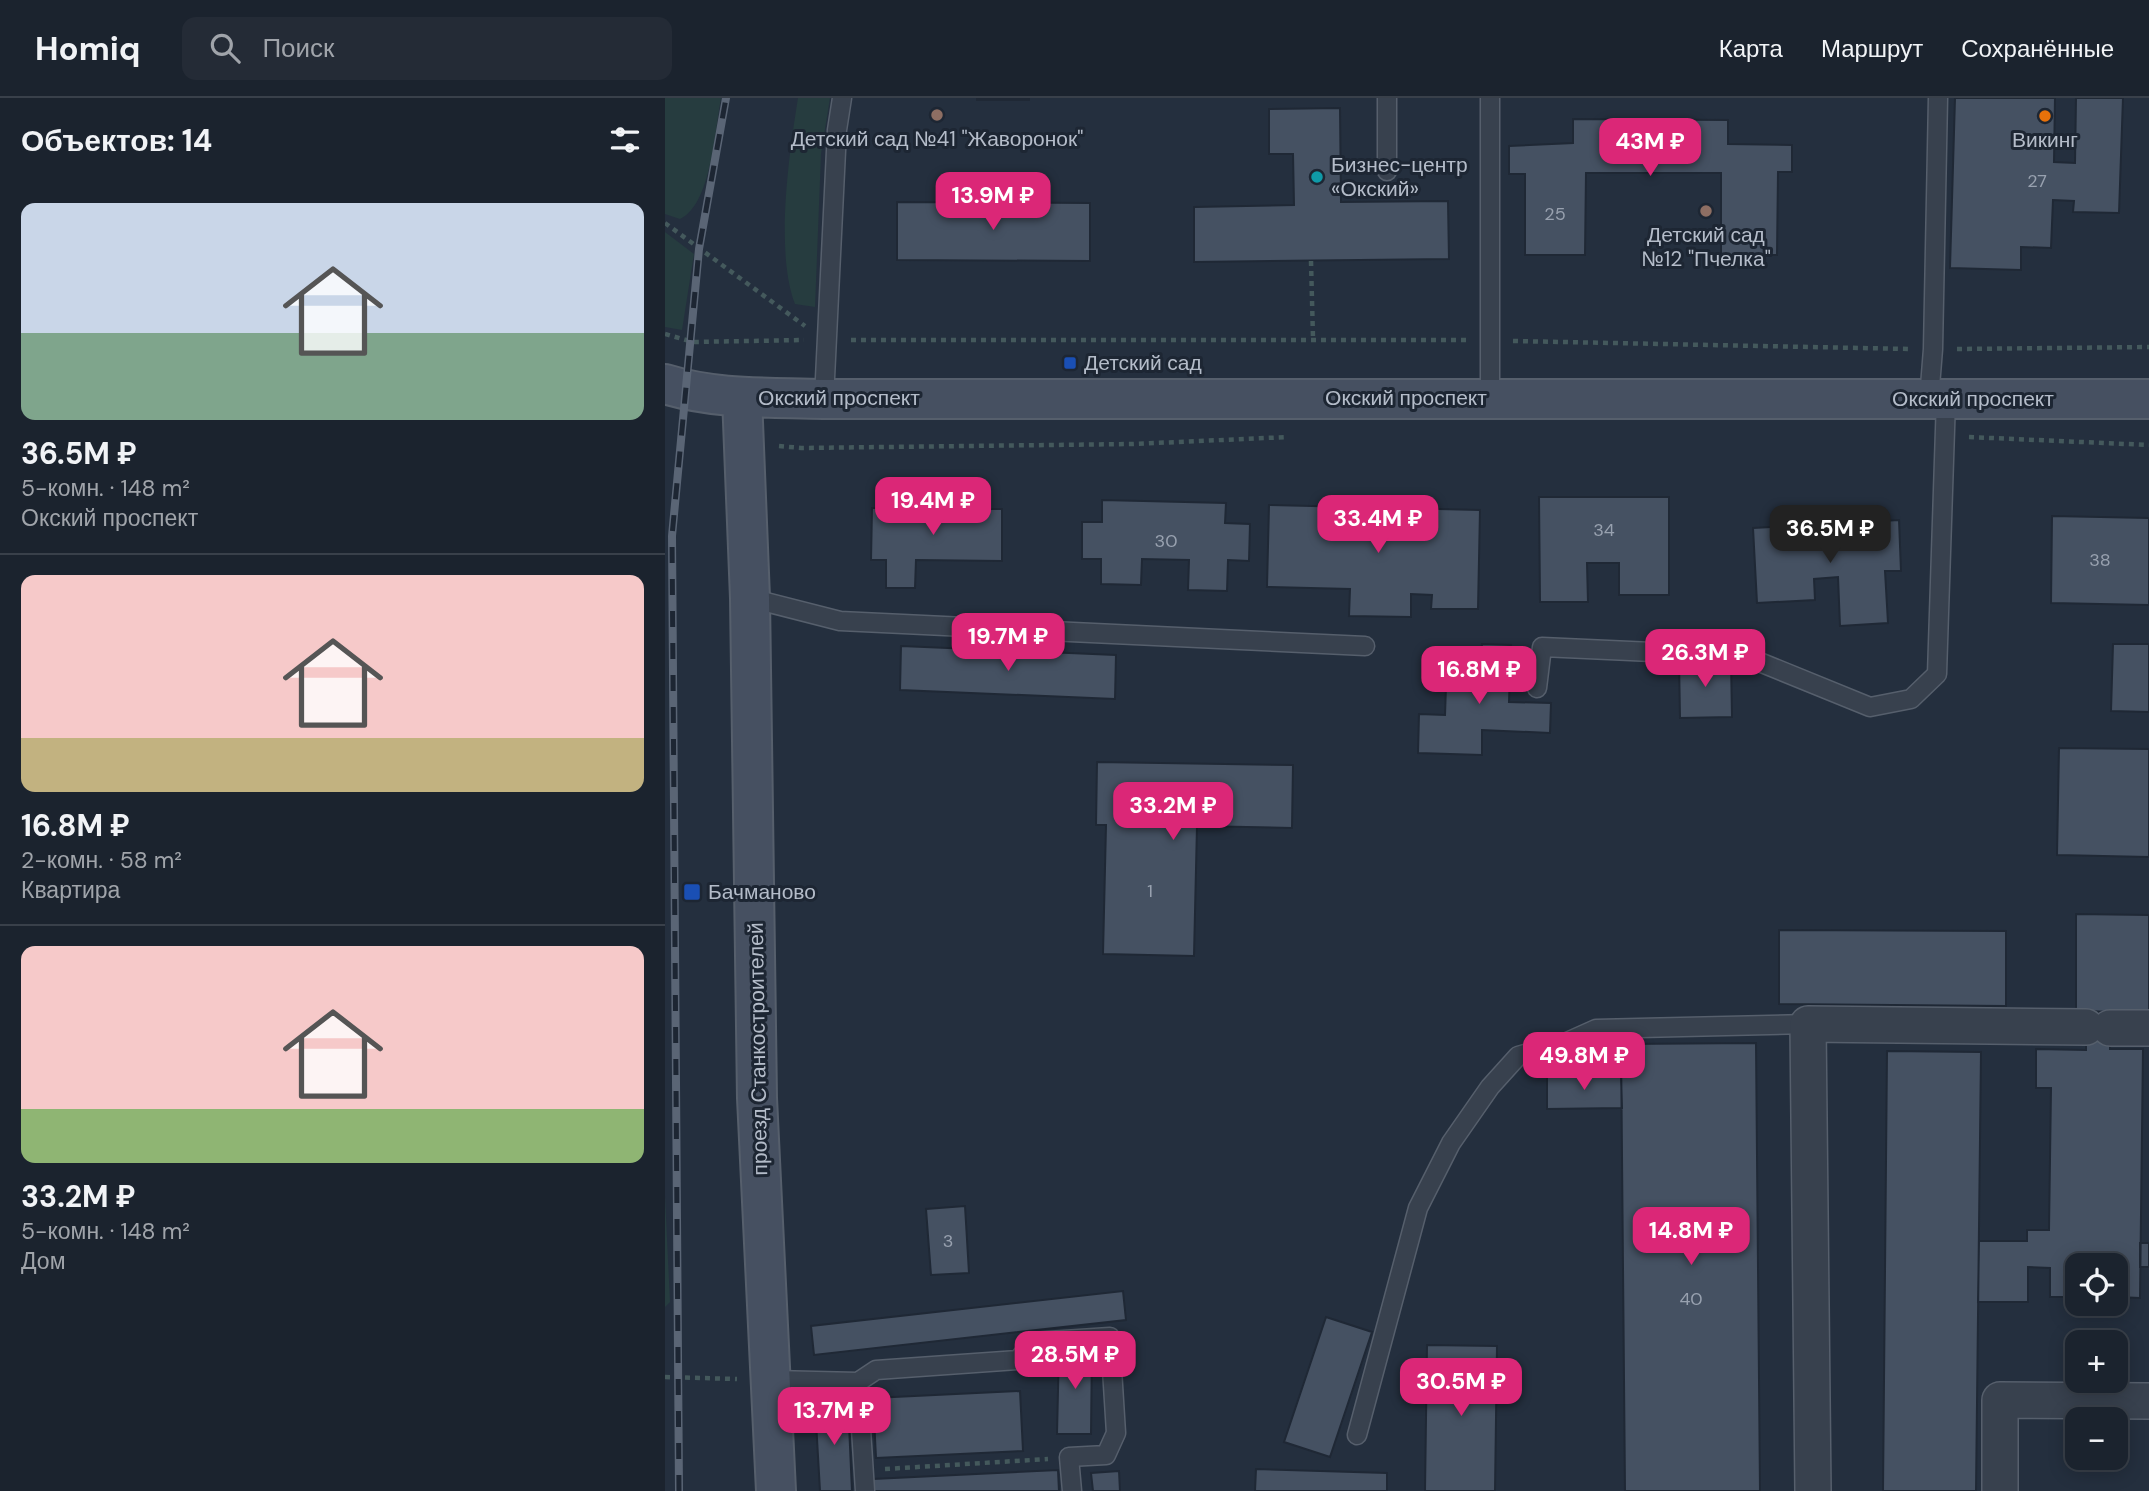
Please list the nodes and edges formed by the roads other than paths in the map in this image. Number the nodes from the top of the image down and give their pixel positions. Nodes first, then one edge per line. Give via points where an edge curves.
1 (842, 98) edge
2 (1387, 98) edge
3 (1490, 98) edge
4 (1938, 98) edge
5 (1388, 171) dead end
6 (665, 384) edge
7 (742, 397) junction
8 (1490, 398) junction
9 (824, 399) junction
10 (1938, 399) junction
11 (2149, 399) edge
12 (750, 598) junction
13 (1365, 646) dead end
14 (1537, 688) dead end
15 (1808, 1024) junction
16 (2149, 1028) edge
17 (773, 1380) junction
18 (858, 1382) junction
19 (2149, 1401) edge
20 (1357, 1435) dead end
21 (776, 1491) edge
22 (865, 1491) edge
23 (1072, 1491) edge
24 (1813, 1491) edge
25 (2000, 1491) edge

1 - 9 lane
2 - 5 lane
3 - 8 lane
4 - 10 lane via 1933,349
6 - 7 main road, Окский проспект
7 - 9 main road, Окский проспект
7 - 12 main road, проезд Станкостроителей
8 - 9 main road, Окский проспект
8 - 10 main road, Окский проспект
10 - 11 main road, Окский проспект
10 - 14 lane via 1945,436 1937,674 1911,699 1870,707 1725,648 1675,653 1542,647
12 - 13 lane via 840,621
12 - 17 main road, проезд Станкостроителей via 757,1098
15 - 16 street
15 - 20 lane via 1596,1028 1518,1056 1451,1143 1419,1208
15 - 24 street
17 - 18 lane
17 - 21 main road, проезд Станкостроителей
18 - 22 lane
18 - 23 lane via 876,1370 1018,1360 1033,1342 1110,1337 1116,1433 1106,1455 1069,1457
19 - 25 street via 2000,1400

